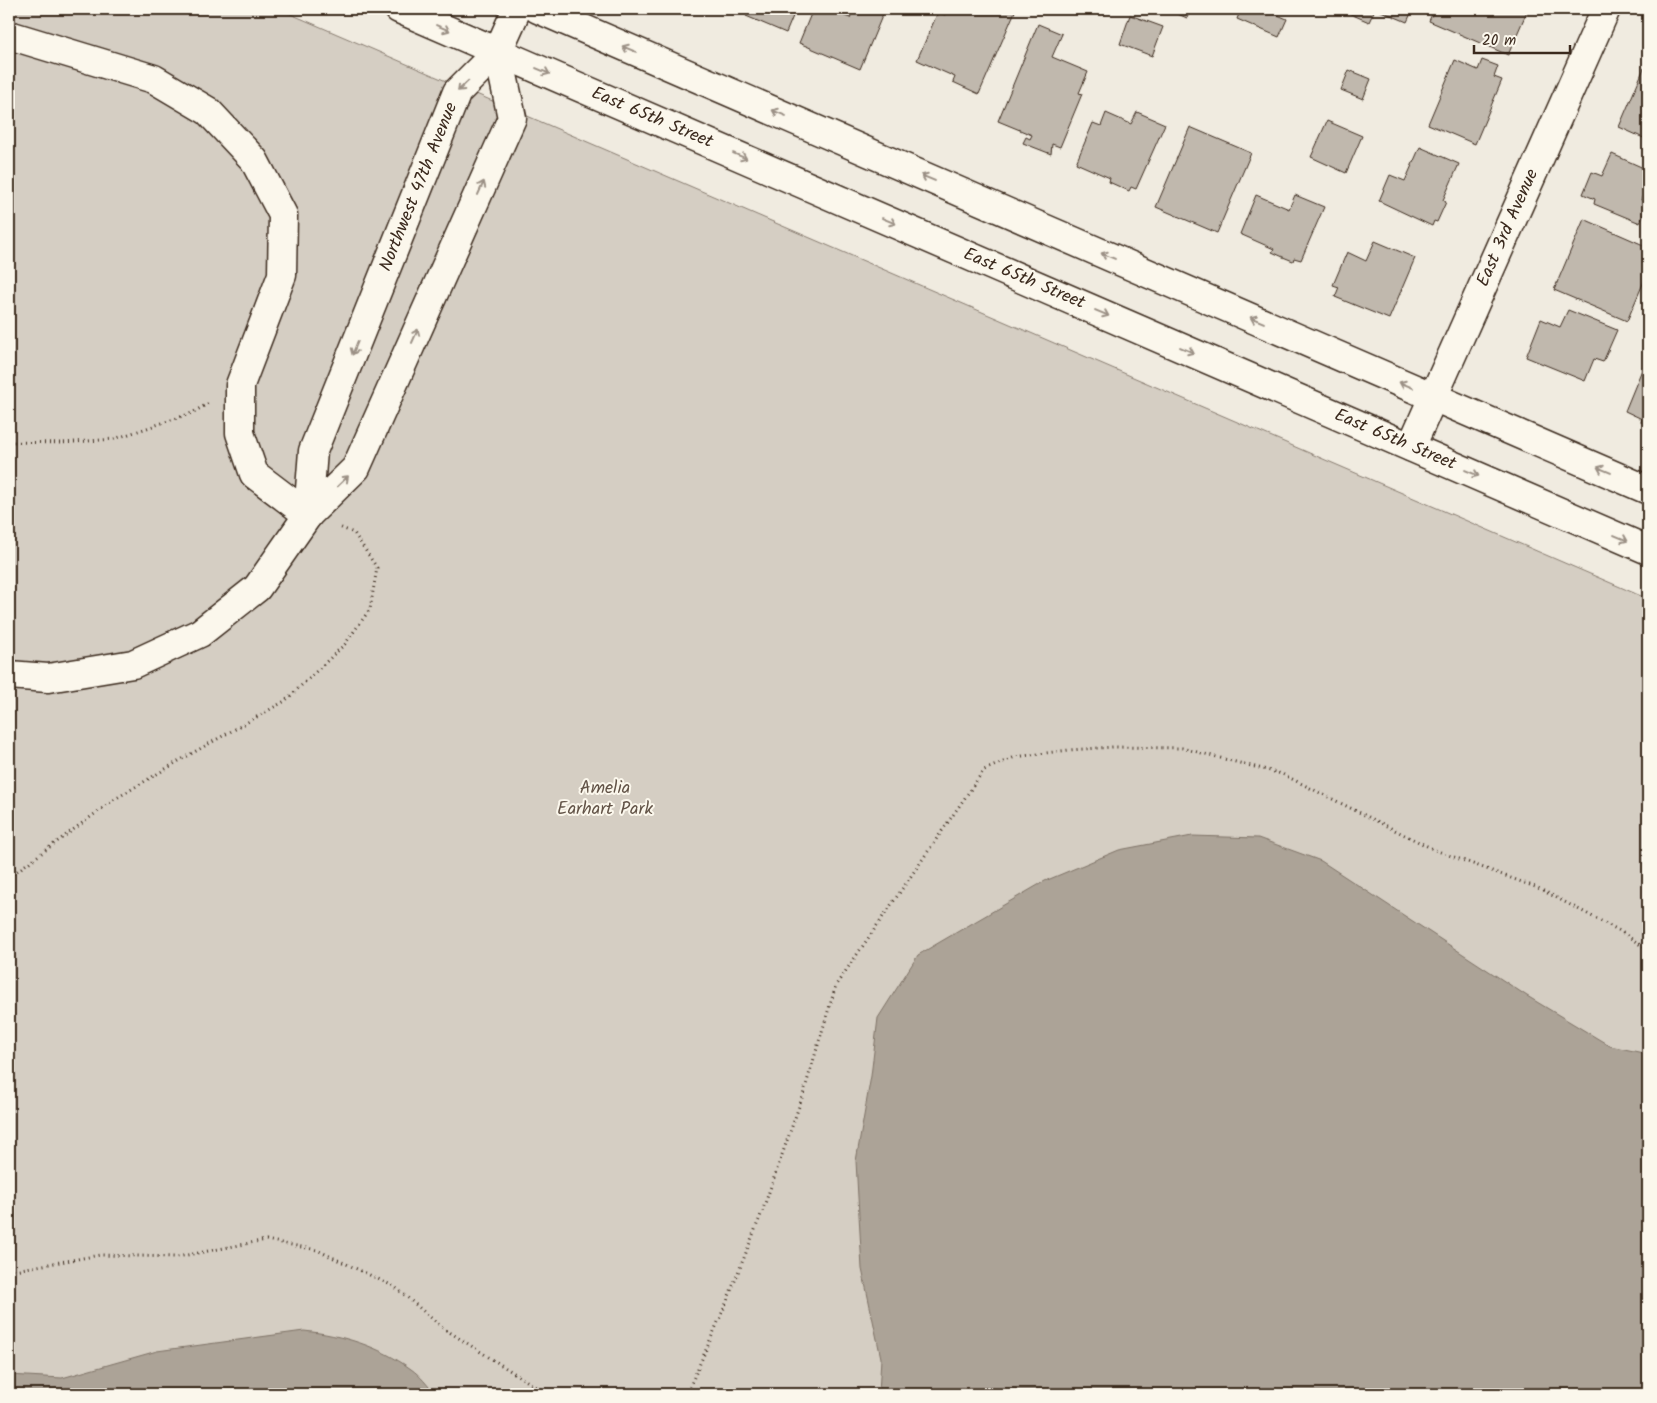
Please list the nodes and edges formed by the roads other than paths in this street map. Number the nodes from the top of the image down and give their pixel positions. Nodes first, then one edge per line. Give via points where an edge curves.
1 (399, 9) edge
2 (518, 9) edge
3 (538, 9) edge
4 (1606, 9) edge
5 (9, 35) edge
6 (498, 52) junction
7 (1434, 397) junction
8 (1411, 447) junction
9 (1648, 490) edge
10 (308, 515) junction
11 (1648, 550) edge
12 (9, 675) edge

1 -> 6 main road, East 65th Street
2 - 6 main road
7 -> 3 main road
4 - 7 main road, East 3rd Avenue
5 - 10 main road via 154,79 208,111 254,160 283,214 282,275 240,384 240,433 254,474
6 -> 8 main road, East 65th Street
6 -> 10 main road, Northwest 47th Avenue via 457,92 313,451
10 -> 6 main road via 356,468 512,118
7 - 8 main road, East 3rd Avenue
9 -> 7 main road
8 -> 11 main road, East 65th Street
10 - 12 main road via 256,588 200,633 133,664 48,678

